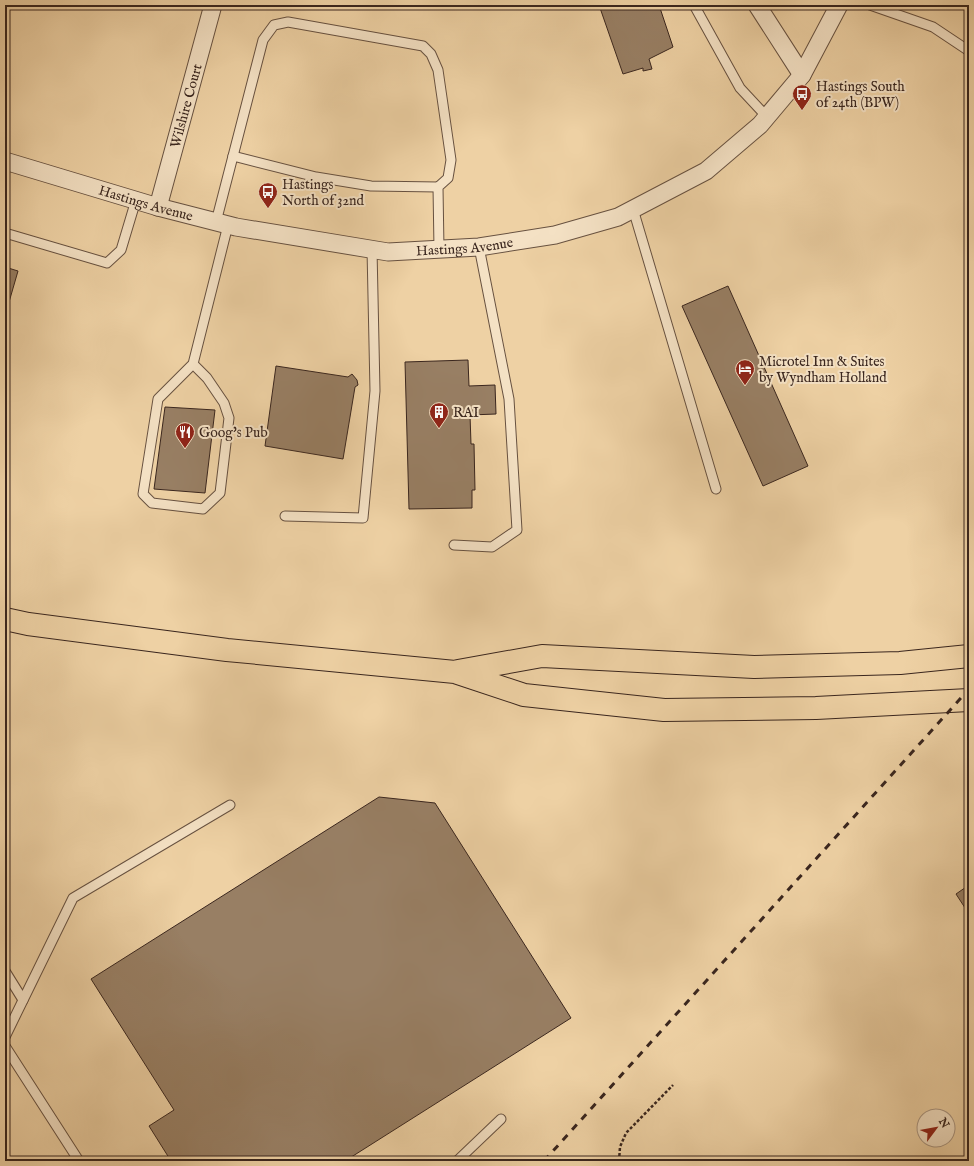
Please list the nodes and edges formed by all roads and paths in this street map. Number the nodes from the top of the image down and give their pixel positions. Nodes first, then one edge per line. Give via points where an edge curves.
1 (213, 5) edge
2 (694, 5) edge
3 (757, 5) edge
4 (839, 5) edge
5 (870, 5) edge
6 (969, 51) edge
7 (802, 75) junction
8 (767, 117) junction
9 (233, 156) junction
10 (5, 161) edge
11 (438, 187) junction
12 (136, 200) junction
13 (158, 207) junction
14 (633, 209) junction
15 (222, 224) junction
16 (5, 233) edge
17 (478, 247) junction
18 (372, 249) junction
19 (439, 249) junction
20 (193, 364) junction
21 (716, 489) dead end
22 (284, 516) dead end
23 (454, 545) dead end
24 (5, 619) edge
25 (969, 656) edge
26 (455, 672) junction
27 (969, 700) edge
28 (230, 805) dead end
29 (5, 971) edge
30 (23, 1000) junction
31 (5, 1037) edge
32 (5, 1046) edge
33 (673, 1085) dead end
34 (501, 1119) dead end
35 (79, 1161) edge
36 (457, 1161) edge
37 (619, 1161) edge

1 - 13 street, Wilshire Court
2 - 8 lane via 740,88
3 - 7 street
4 - 7 street, Hastings Avenue
5 - 6 lane via 933,27
7 - 8 street, Hastings Avenue
8 - 14 street, Hastings Avenue via 706,171
9 - 11 lane via 316,177 371,186
9 - 11 lane via 263,40 274,25 288,22 422,46 431,54 438,70 451,160 448,178
9 - 15 lane
10 - 12 street, Hastings Avenue
11 - 19 lane
12 - 13 street, Hastings Avenue
12 - 16 lane via 121,250 108,263
13 - 15 street, Hastings Avenue
14 - 17 street, Hastings Avenue via 618,217 555,235
14 - 21 lane
15 - 18 street, Hastings Avenue
15 - 20 lane
17 - 19 street, Hastings Avenue
17 - 23 lane via 509,399 518,530 492,547
18 - 19 street, Hastings Avenue via 388,252
18 - 22 lane via 375,391 363,518
20 - 20 lane via 158,399 143,494 152,503 203,509 220,493 229,418 224,403 207,378
24 - 26 highway via 227,650
25 - 26 highway via 900,663 754,667 542,656
26 - 27 highway via 524,695 664,710 816,708
28 - 30 lane via 73,898
29 - 30 lane
30 - 31 lane
32 - 35 lane
33 - 37 path via 626,1133 620,1147
34 - 36 lane

